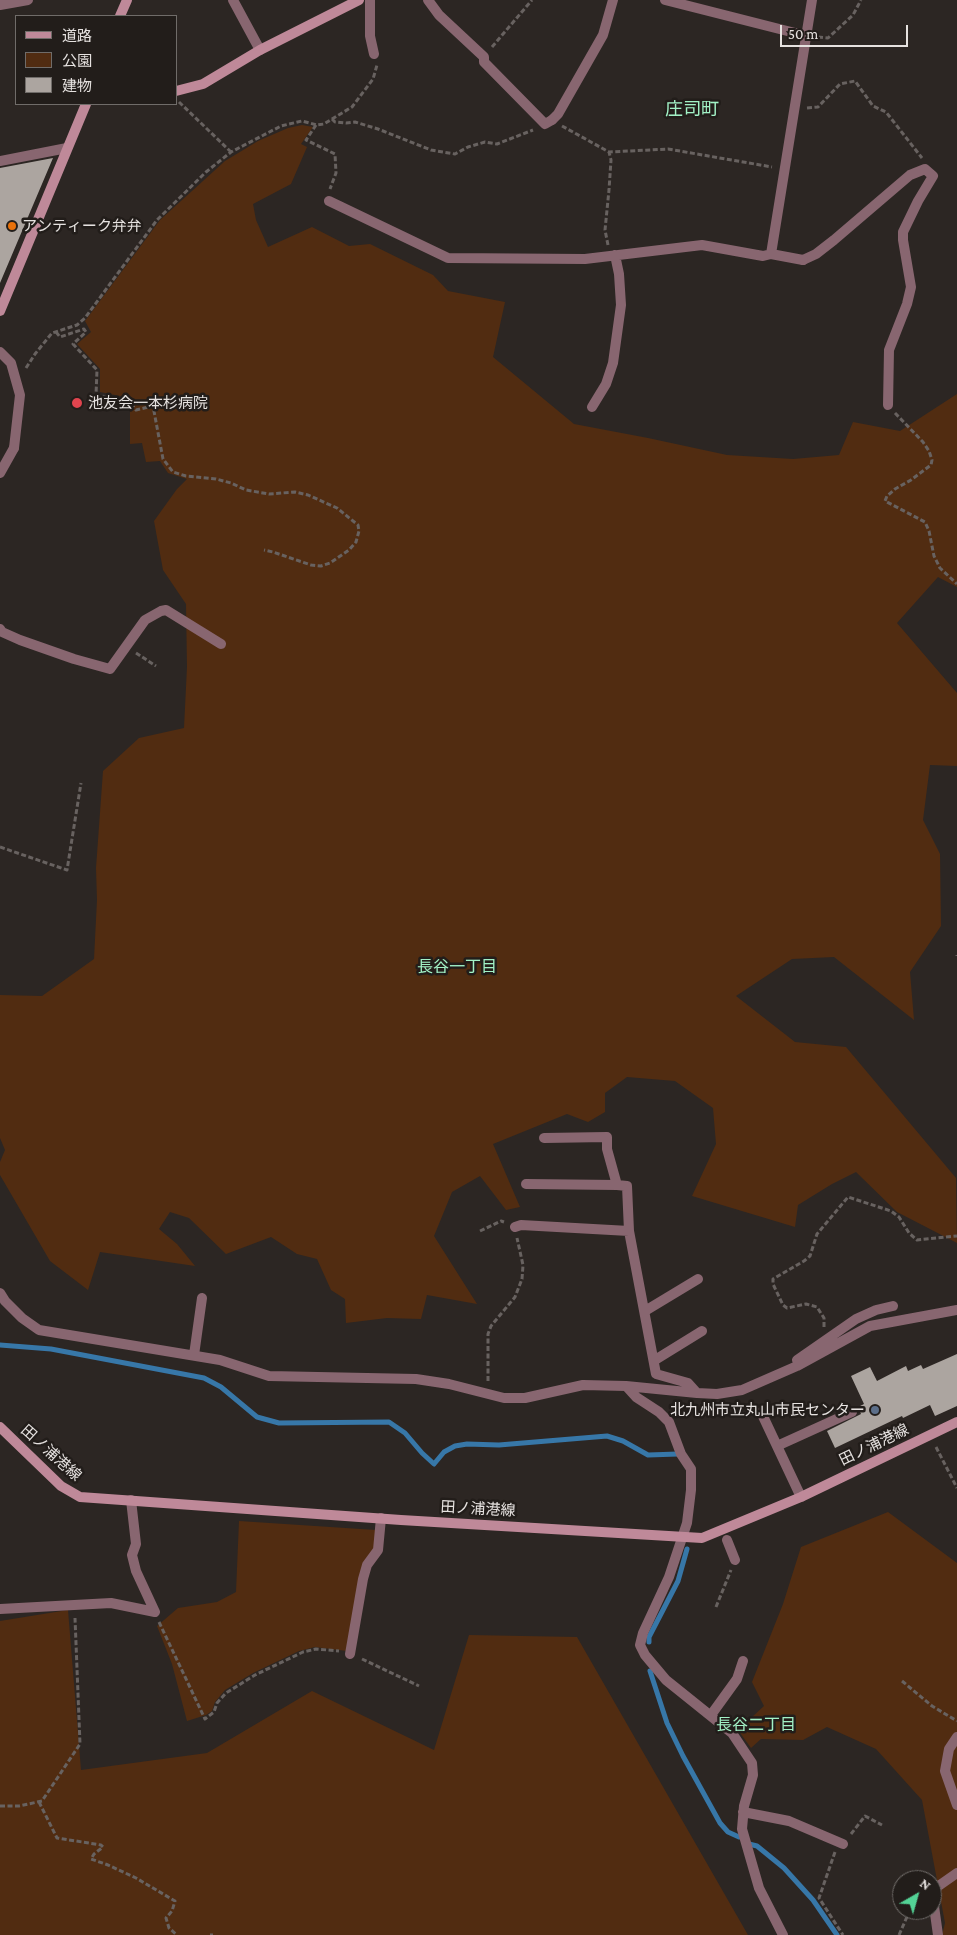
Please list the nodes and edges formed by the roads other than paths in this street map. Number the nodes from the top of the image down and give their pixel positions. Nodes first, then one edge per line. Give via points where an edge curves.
1 (28, 0) edge
2 (127, 0) edge
3 (233, 0) edge
4 (359, 0) edge
5 (370, 0) edge
6 (428, 0) edge
7 (613, 0) edge
8 (665, 0) edge
9 (812, 0) edge
10 (0, 5) edge
11 (120, 15) edge
12 (807, 36) junction
13 (260, 50) junction
14 (374, 54) road end
15 (178, 95) edge
16 (86, 105) edge
17 (67, 148) junction
18 (0, 161) edge
19 (328, 201) road end
20 (771, 254) junction
21 (612, 255) junction
22 (0, 311) edge
23 (0, 352) edge
24 (888, 405) road end
25 (592, 407) dead end
26 (0, 473) edge
27 (0, 629) edge
28 (221, 644) dead end
29 (544, 1138) dead end
30 (526, 1184) dead end
31 (617, 1185) junction
32 (515, 1227) road end
33 (629, 1231) junction
34 (698, 1279) dead end
35 (0, 1293) edge
36 (202, 1298) dead end
37 (893, 1306) dead end
38 (957, 1310) edge
39 (645, 1311) junction
40 (702, 1331) dead end
41 (194, 1355) junction
42 (655, 1360) junction
43 (797, 1366) junction
44 (626, 1386) junction
45 (697, 1393) junction
46 (761, 1412) dead end
47 (852, 1412) dead end
48 (957, 1422) edge
49 (0, 1427) edge
50 (778, 1446) junction
51 (800, 1497) junction
52 (131, 1500) junction
53 (381, 1518) junction
54 (683, 1535) junction
55 (727, 1540) dead end
56 (735, 1560) road end
57 (0, 1609) edge
58 (350, 1654) road end
59 (743, 1660) dead end
60 (711, 1715) junction
61 (957, 1736) edge
62 (957, 1805) edge
63 (743, 1812) junction
64 (841, 1844) road end
65 (957, 1873) edge
66 (783, 1935) edge
67 (938, 1935) edge

1 - 10 street
2 - 11 main road
3 - 13 street
4 - 13 main road
5 - 14 street via 370,36
6 - 7 street via 484,58 484,62 548,122 558,114 603,35
8 - 12 street
9 - 12 street
12 - 20 street
13 - 15 main road via 203,84
16 - 17 main road
17 - 18 street
17 - 22 main road
19 - 21 street via 448,258 585,259
20 - 21 street via 763,256 702,245
20 - 24 street via 803,260 816,254 910,174 925,169 933,176 903,232 911,287 890,350
21 - 25 street via 619,274 621,305 613,363
23 - 26 street via 11,363 20,395 14,448
27 - 28 street via 20,640 110,669 145,620 161,611 166,610
29 - 31 street via 607,1136 607,1149
30 - 31 street
31 - 33 street via 626,1186
32 - 33 street
33 - 39 street
34 - 39 street
35 - 41 street via 22,1318 39,1330
36 - 41 street
37 - 43 street via 856,1318 796,1360
38 - 43 street via 870,1326
39 - 42 street
40 - 42 street
41 - 44 street via 269,1376 416,1379 504,1398 525,1398 583,1385
42 - 45 street via 656,1374 688,1383
43 - 45 street via 742,1390
44 - 45 street
44 - 54 street via 668,1422 691,1469 687,1523
46 - 50 street
47 - 50 street
48 - 51 main road, 田ノ浦港線
49 - 52 main road, 田ノ浦港線 via 61,1486 80,1497
50 - 51 street
51 - 54 main road, 田ノ浦港線 via 702,1538
52 - 53 main road, 田ノ浦港線
52 - 57 street via 136,1544 132,1555 155,1612 111,1603
53 - 54 main road, 田ノ浦港線
53 - 58 street via 378,1550 366,1565
54 - 60 street via 640,1645 666,1680
55 - 56 street
59 - 60 street via 737,1679
60 - 63 street via 732,1733 752,1763 753,1775
61 - 62 street via 949,1749 945,1771
63 - 64 street via 789,1821
63 - 66 street via 742,1829 758,1888
65 - 67 street via 937,1887 933,1899

